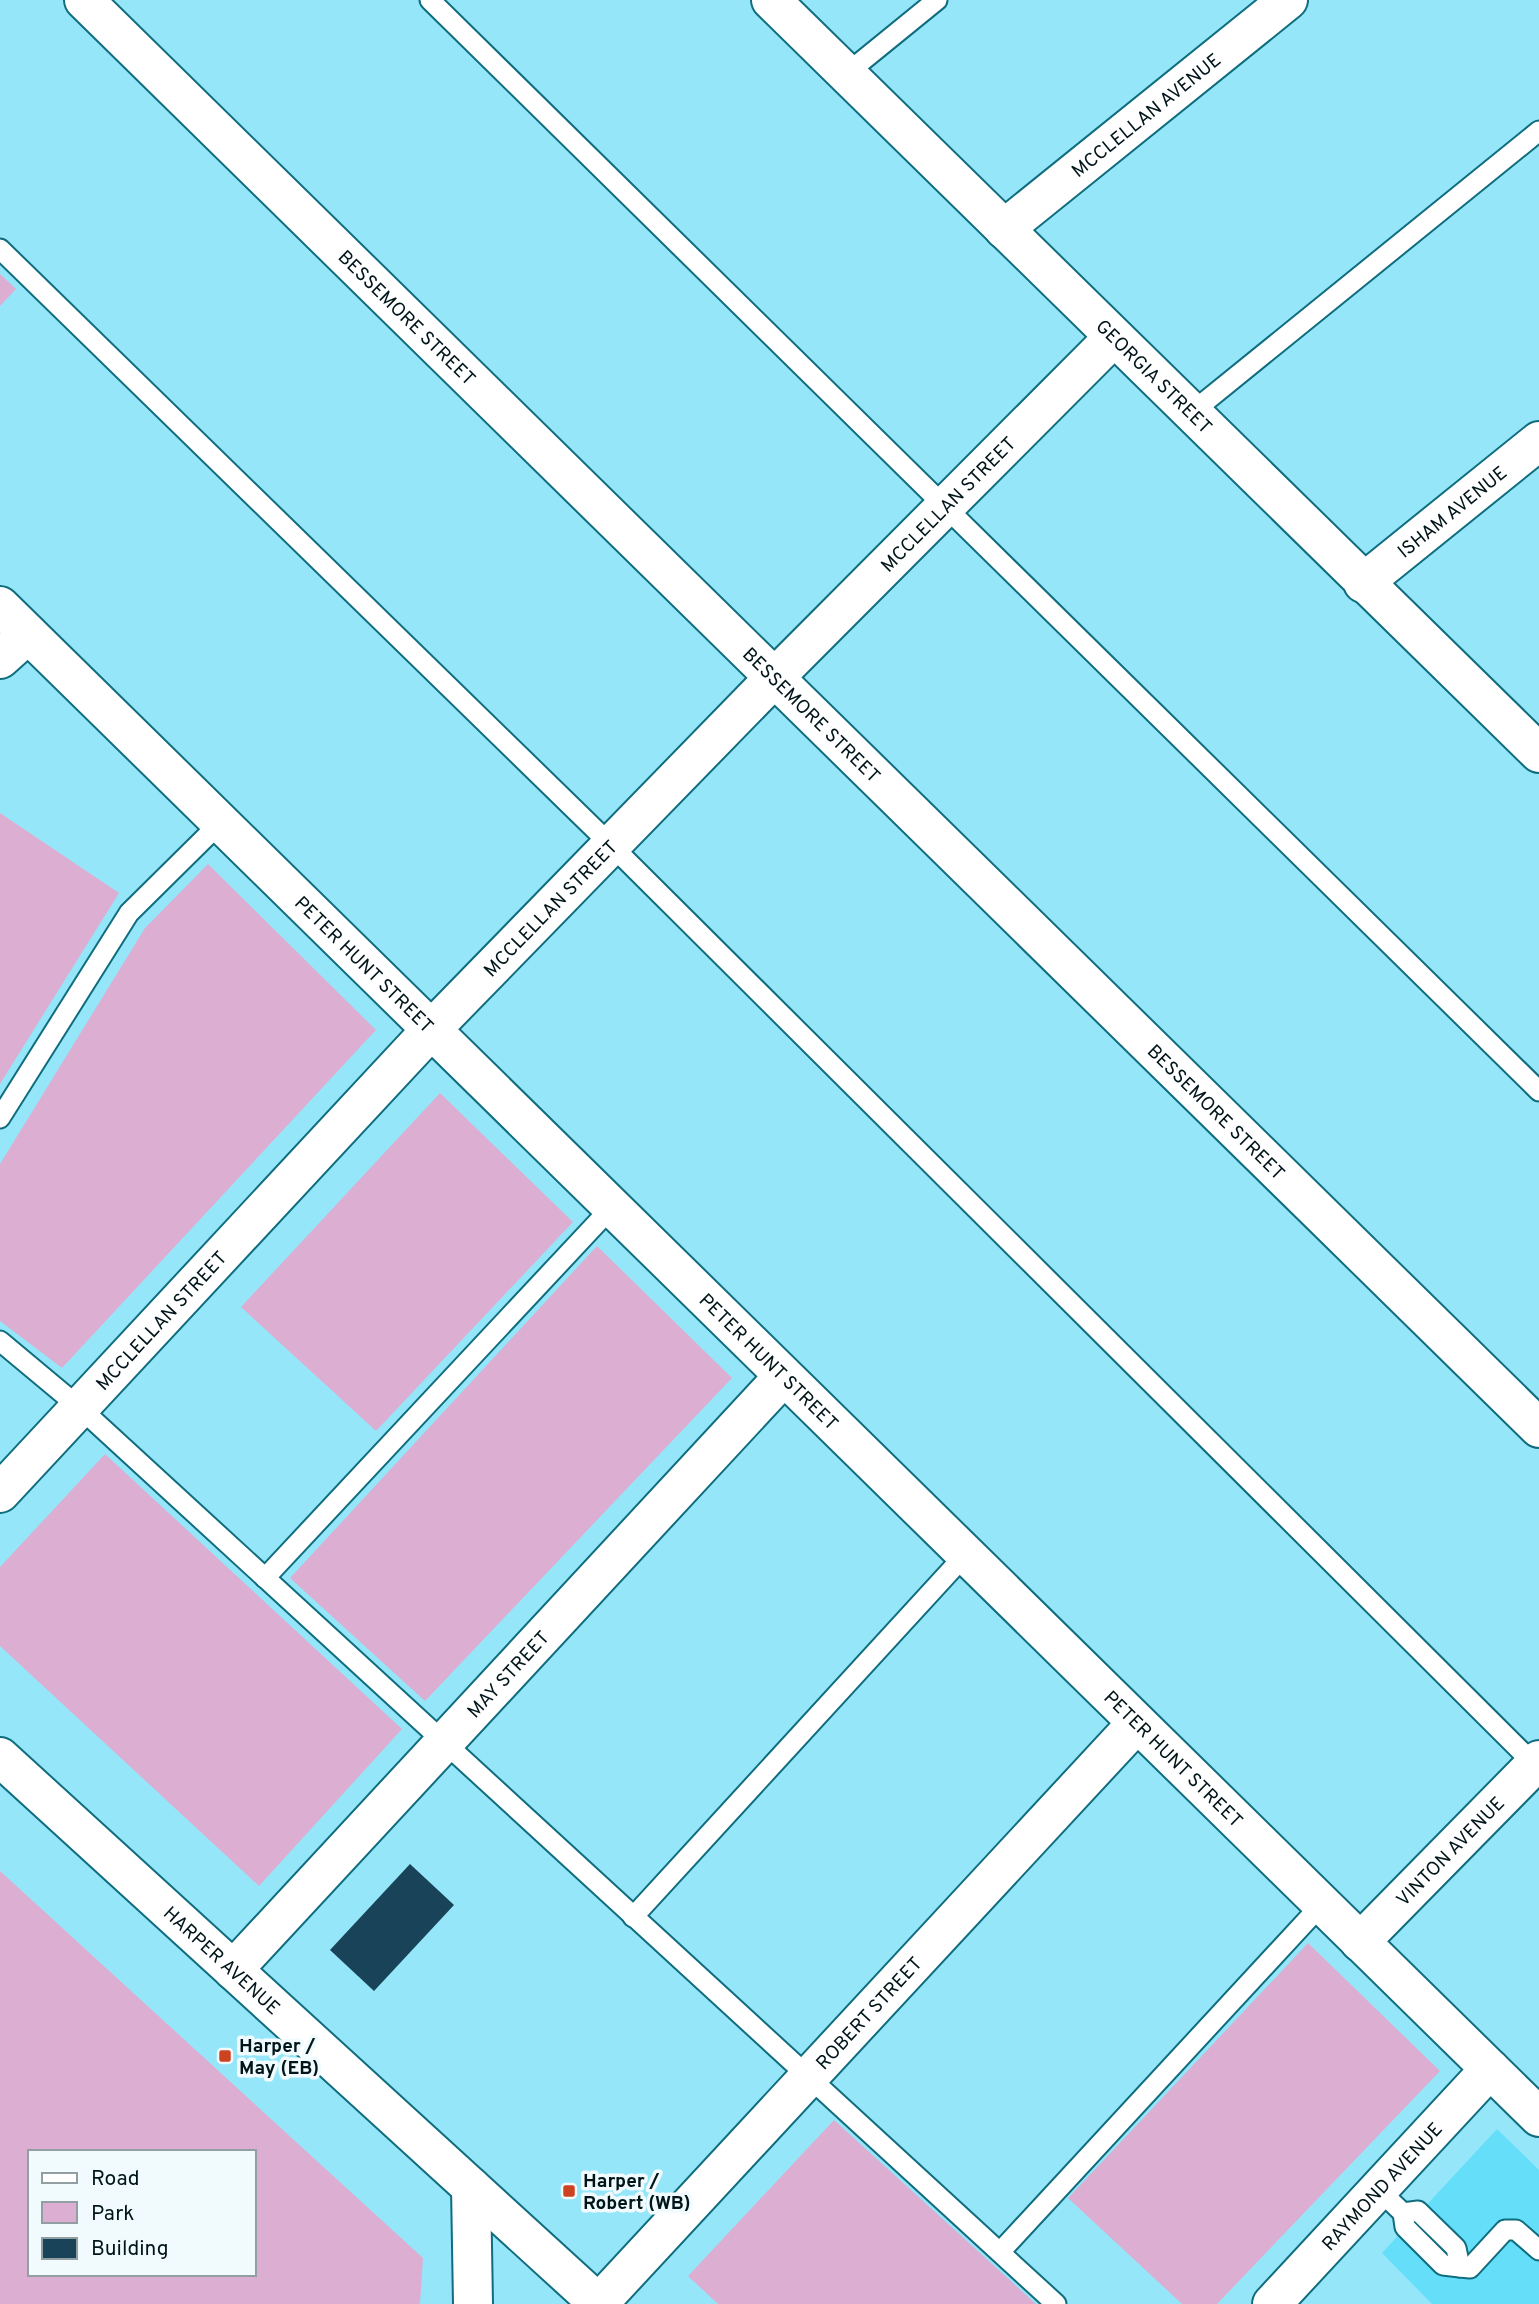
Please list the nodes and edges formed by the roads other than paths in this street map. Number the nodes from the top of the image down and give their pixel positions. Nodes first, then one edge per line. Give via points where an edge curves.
1 (84, 0) edge
2 (430, 0) edge
3 (771, 0) edge
4 (937, 0) edge
5 (1288, 0) edge
6 (846, 74) junction
7 (1539, 131) edge
8 (1004, 229) junction
9 (0, 249) edge
10 (1114, 337) junction
11 (1191, 413) junction
12 (1539, 441) edge
13 (945, 508) junction
14 (1363, 583) junction
15 (0, 606) edge
16 (28, 634) junction
17 (0, 659) edge
18 (774, 678) junction
19 (1539, 753) edge
20 (220, 823) junction
21 (611, 845) junction
22 (430, 1031) junction
23 (1539, 1091) edge
24 (0, 1118) edge
25 (611, 1208) junction
26 (0, 1341) edge
27 (783, 1377) junction
28 (79, 1407) junction
29 (1539, 1428) edge
30 (0, 1493) edge
31 (965, 1555) junction
32 (265, 1578) junction
33 (1137, 1723) junction
34 (444, 1742) junction
35 (0, 1757) edge
36 (1537, 1765) edge
37 (1322, 1904) junction
38 (633, 1917) junction
39 (1360, 1942) junction
40 (233, 1970) junction
41 (1490, 2069) junction
42 (808, 2078) junction
43 (1539, 2118) edge
44 (471, 2187) junction
45 (1391, 2201) junction
46 (1539, 2250) edge
47 (1000, 2252) junction
48 (473, 2304) edge
49 (599, 2304) edge
50 (1056, 2304) edge
51 (1272, 2304) edge

1 - 18 street, BESSEMORE STREET
2 - 13 lane
3 - 6 street, GEORGIA STREET
4 - 6 lane
5 - 8 street, MCCLELLAN AVENUE
6 - 8 street, GEORGIA STREET
7 - 11 lane
8 - 10 street, GEORGIA STREET
9 - 21 lane
10 - 11 street, GEORGIA STREET
10 - 13 street, MCCLELLAN STREET
11 - 14 street, GEORGIA STREET
12 - 14 street, ISHAM AVENUE
13 - 18 street, MCCLELLAN STREET
13 - 23 lane
14 - 19 street, GEORGIA STREET
15 - 16 street, PETER HUNT STREET
16 - 17 street
16 - 20 street, PETER HUNT STREET
18 - 21 street, MCCLELLAN STREET
18 - 29 street, BESSEMORE STREET
20 - 22 street, PETER HUNT STREET
20 - 24 lane via 129,913
21 - 22 street, MCCLELLAN STREET
21 - 36 lane
22 - 25 street, PETER HUNT STREET
22 - 28 street, MCCLELLAN STREET
25 - 27 street, PETER HUNT STREET
25 - 32 lane
26 - 28 lane
27 - 31 street, PETER HUNT STREET
27 - 34 street, MAY STREET
28 - 30 street, MCCLELLAN STREET
28 - 32 lane
31 - 33 street, PETER HUNT STREET
31 - 38 lane
32 - 34 lane
33 - 37 street, PETER HUNT STREET
33 - 42 street, ROBERT STREET
34 - 38 lane
34 - 40 street, MAY STREET
35 - 40 street, HARPER AVENUE
36 - 39 street, VINTON AVENUE
37 - 39 street, PETER HUNT STREET
37 - 47 lane
38 - 42 lane
39 - 41 street, PETER HUNT STREET
40 - 44 street, HARPER AVENUE
41 - 43 street, PETER HUNT STREET
41 - 45 street, RAYMOND AVENUE
42 - 47 lane
42 - 49 street, ROBERT STREET
44 - 48 street
44 - 49 street, HARPER AVENUE
45 - 46 lane via 1405,2227 1443,2265 1470,2268 1505,2230 1516,2230
45 - 51 street, RAYMOND AVENUE
47 - 50 lane

